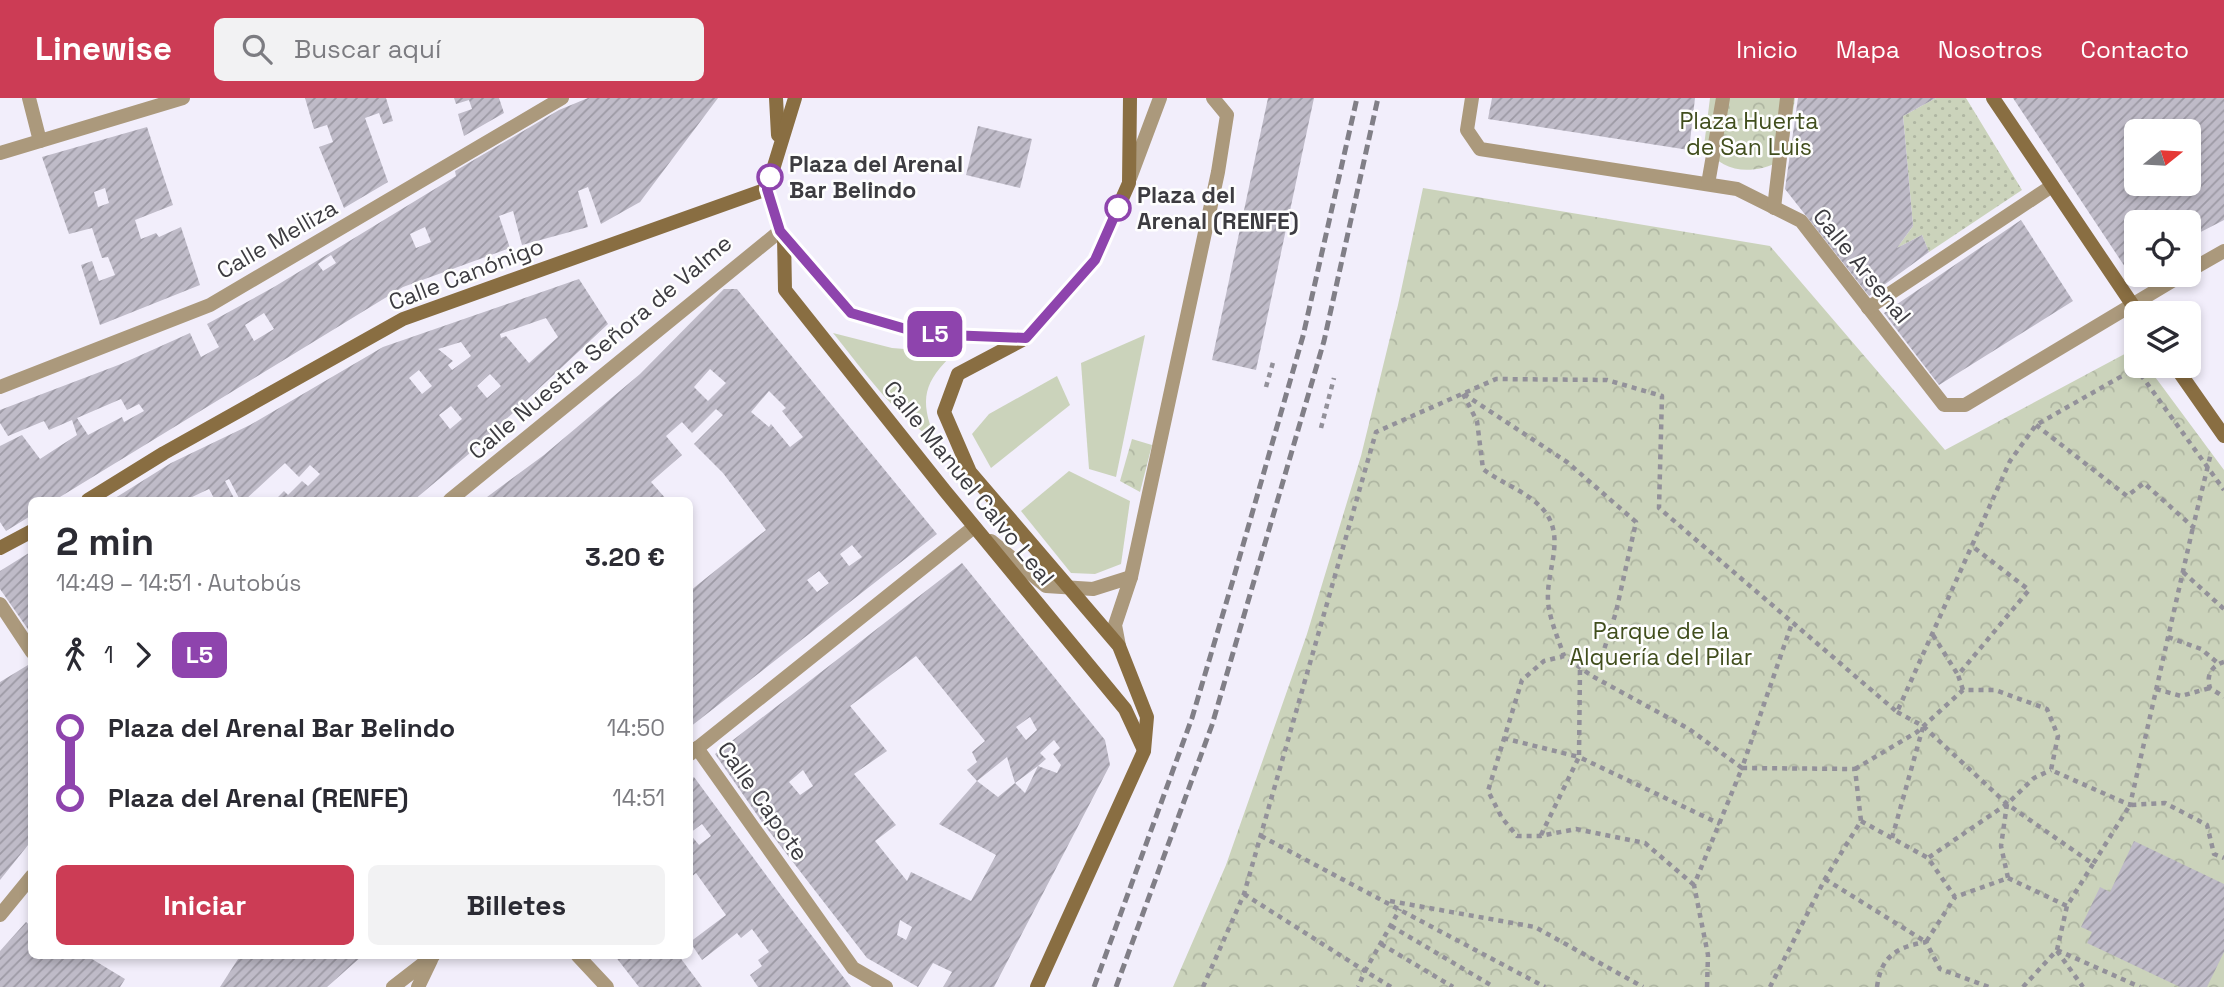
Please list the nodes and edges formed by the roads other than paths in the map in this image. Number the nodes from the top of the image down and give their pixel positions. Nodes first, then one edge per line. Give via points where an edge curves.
1 (29, 98) edge
2 (183, 98) edge
3 (562, 98) edge
4 (776, 98) edge
5 (794, 98) edge
6 (1130, 98) edge
7 (1160, 98) edge
8 (1213, 98) edge
9 (1472, 98) edge
10 (1723, 98) edge
11 (1787, 98) edge
12 (1993, 98) edge
13 (40, 141) junction
14 (778, 146) junction
15 (0, 153) edge
16 (1129, 183) junction
17 (1708, 184) junction
18 (2052, 186) junction
19 (767, 189) junction
20 (1774, 208) junction
21 (782, 233) junction
22 (2224, 251) edge
23 (2201, 264) edge
24 (2165, 287) edge
25 (2129, 301) edge
26 (2144, 301) edge
27 (1868, 308) junction
28 (2124, 314) edge
29 (1026, 338) junction
30 (2183, 378) edge
31 (0, 387) edge
32 (2224, 436) edge
33 (93, 497) edge
34 (454, 497) edge
35 (974, 527) junction
36 (28, 533) edge
37 (0, 548) edge
38 (1132, 577) junction
39 (1070, 587) junction
40 (0, 604) edge
41 (28, 646) edge
42 (1119, 646) junction
43 (693, 751) edge
44 (1144, 751) junction
45 (28, 881) edge
46 (0, 915) edge
47 (429, 959) edge
48 (432, 959) edge
49 (581, 959) edge
50 (393, 987) edge
51 (418, 987) edge
52 (607, 987) edge
53 (886, 987) edge
54 (1037, 987) edge

1 - 13 street
2 - 13 street
3 - 31 street, Calle Melliza via 210,305
4 - 14 street
5 - 14 street
6 - 16 street
7 - 16 street
8 - 38 street via 1227,115 1218,172
9 - 17 street, Calle Arsenal via 1467,130 1480,149
10 - 17 street
11 - 20 street
12 - 18 street
13 - 15 street
14 - 19 street
16 - 29 street via 1095,260
17 - 20 street, Calle Arsenal via 1737,189
18 - 25 street
18 - 27 street
19 - 21 street
19 - 33 street, Calle Canónigo via 403,319
20 - 27 street, Calle Arsenal via 1801,221
21 - 29 street via 851,313 923,334
21 - 34 street, Calle Nuestra Señora de Valme via 753,250
21 - 35 street, Calle Manuel Calvo Leal via 785,290
22 - 23 street
24 - 26 street
27 - 28 street, Calle Arsenal via 1944,405 1965,405
29 - 39 street, Calle Manuel Calvo Leal via 958,374 944,412 970,472
30 - 32 street
35 - 39 street via 1046,586
35 - 43 street, Calle Capote
35 - 44 street, Calle Manuel Calvo Leal via 1125,709
36 - 37 street
38 - 39 street via 1093,589
38 - 42 street via 1115,625
39 - 42 street, Calle Manuel Calvo Leal
40 - 41 street
42 - 44 street, Calle Manuel Calvo Leal via 1147,717
43 - 53 street, Calle Capote via 853,968
44 - 54 street, Calle Manuel Calvo Leal
45 - 46 street
47 - 50 street
48 - 51 street
49 - 52 street

